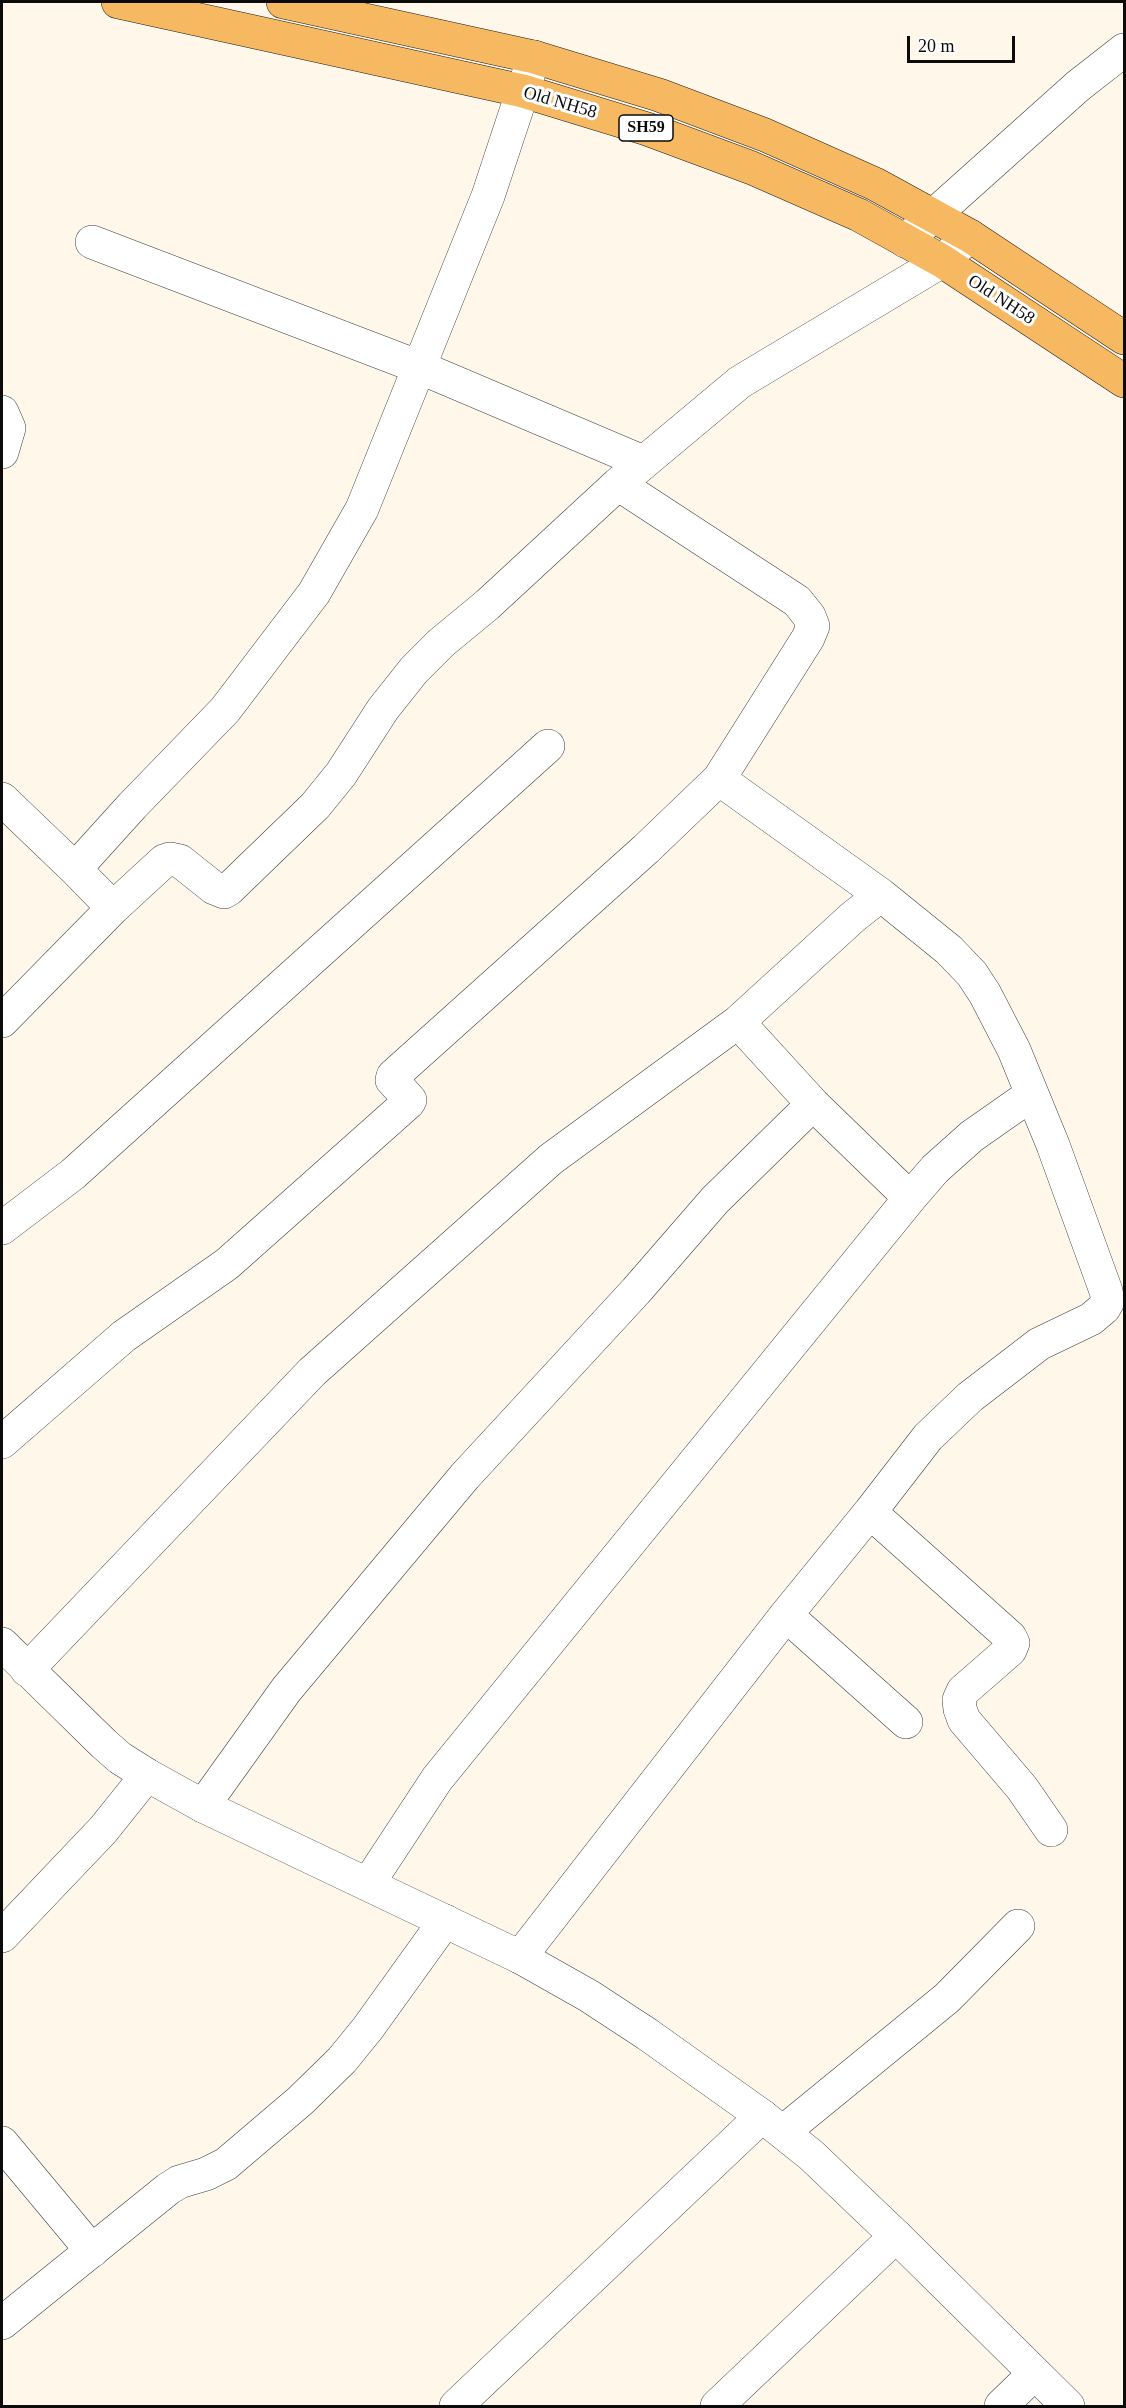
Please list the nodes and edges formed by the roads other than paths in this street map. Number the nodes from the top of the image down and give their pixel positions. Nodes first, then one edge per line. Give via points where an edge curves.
1 (118, 2) edge
2 (283, 2) edge
3 (1125, 50) edge
4 (534, 57) junction
5 (523, 91) junction
6 (932, 215) junction
7 (970, 236) junction
8 (905, 241) junction
9 (92, 242) dead end
10 (942, 261) junction
11 (1125, 338) edge
12 (419, 367) junction
13 (1125, 381) edge
14 (2, 412) edge
15 (2, 452) edge
16 (643, 462) junction
17 (618, 484) junction
18 (548, 746) dead end
19 (719, 779) junction
20 (2, 799) edge
21 (75, 869) junction
22 (881, 895) junction
23 (112, 908) junction
24 (2, 1020) edge
25 (738, 1022) junction
26 (1032, 1094) junction
27 (813, 1104) junction
28 (910, 1198) junction
29 (2, 1228) edge
30 (2, 1442) edge
31 (870, 1512) junction
32 (786, 1615) junction
33 (2, 1644) edge
34 (27, 1670) junction
35 (906, 1722) dead end
36 (147, 1775) junction
37 (203, 1806) junction
38 (1051, 1830) dead end
39 (368, 1884) junction
40 (445, 1922) junction
41 (1018, 1926) dead end
42 (2, 1936) edge
43 (520, 1957) junction
44 (772, 2124) junction
45 (2, 2143) edge
46 (897, 2236) junction
47 (92, 2251) junction
48 (2, 2323) edge
49 (1035, 2374) junction
50 (456, 2406) edge
51 (717, 2406) edge
52 (1001, 2406) edge
53 (1068, 2406) edge

1 - 5 main road, Old NH58 / SH59
2 - 4 main road, Old NH58 / SH59
3 - 6 street via 1078,86
4 - 5 street
4 - 6 main road, Old NH58 / SH59 via 659,95 765,135 875,184
5 - 8 main road, Old NH58 / SH59 via 647,129 752,168 859,215
5 - 12 street via 488,196
6 - 7 main road, Old NH58 / SH59
6 - 8 street
7 - 10 street
7 - 11 main road, Old NH58 / SH59
8 - 10 main road, Old NH58 / SH59
9 - 12 street
10 - 13 main road, Old NH58 / SH59
10 - 16 street via 740,382
12 - 16 street
12 - 21 street via 362,509 314,593 225,710
14 - 15 street via 9,428
16 - 17 street
17 - 19 street via 797,601 813,626
17 - 23 street via 414,670 315,806 229,889 224,892 214,888 180,861 170,859
18 - 29 street via 73,1174
19 - 22 street
19 - 30 street via 393,1076 392,1080 410,1100 408,1103 227,1264 124,1336
20 - 21 street
21 - 23 street
22 - 25 street
22 - 26 street via 949,950 972,974 1004,1031
23 - 24 street
25 - 27 street
25 - 34 street via 551,1159 312,1372
26 - 28 street via 972,1136
26 - 31 street via 1108,1301 1098,1315 1039,1344 970,1397 928,1437
27 - 28 street
27 - 37 street via 715,1200 465,1476 286,1690
28 - 39 street via 437,1779
31 - 32 street
31 - 38 street via 1010,1637 1010,1650 963,1691 960,1709 964,1720 1023,1788
32 - 35 street
32 - 43 street
33 - 34 street
34 - 36 street via 112,1751
36 - 37 street
36 - 42 street via 103,1830
37 - 39 street
39 - 40 street
40 - 43 street
40 - 47 street via 368,2028 300,2102 226,2164 168,2188
41 - 44 street via 947,1998
43 - 44 street via 637,2027
44 - 46 street
44 - 50 street
45 - 47 street
46 - 49 street
46 - 51 street
47 - 48 street
49 - 52 street
49 - 53 street

